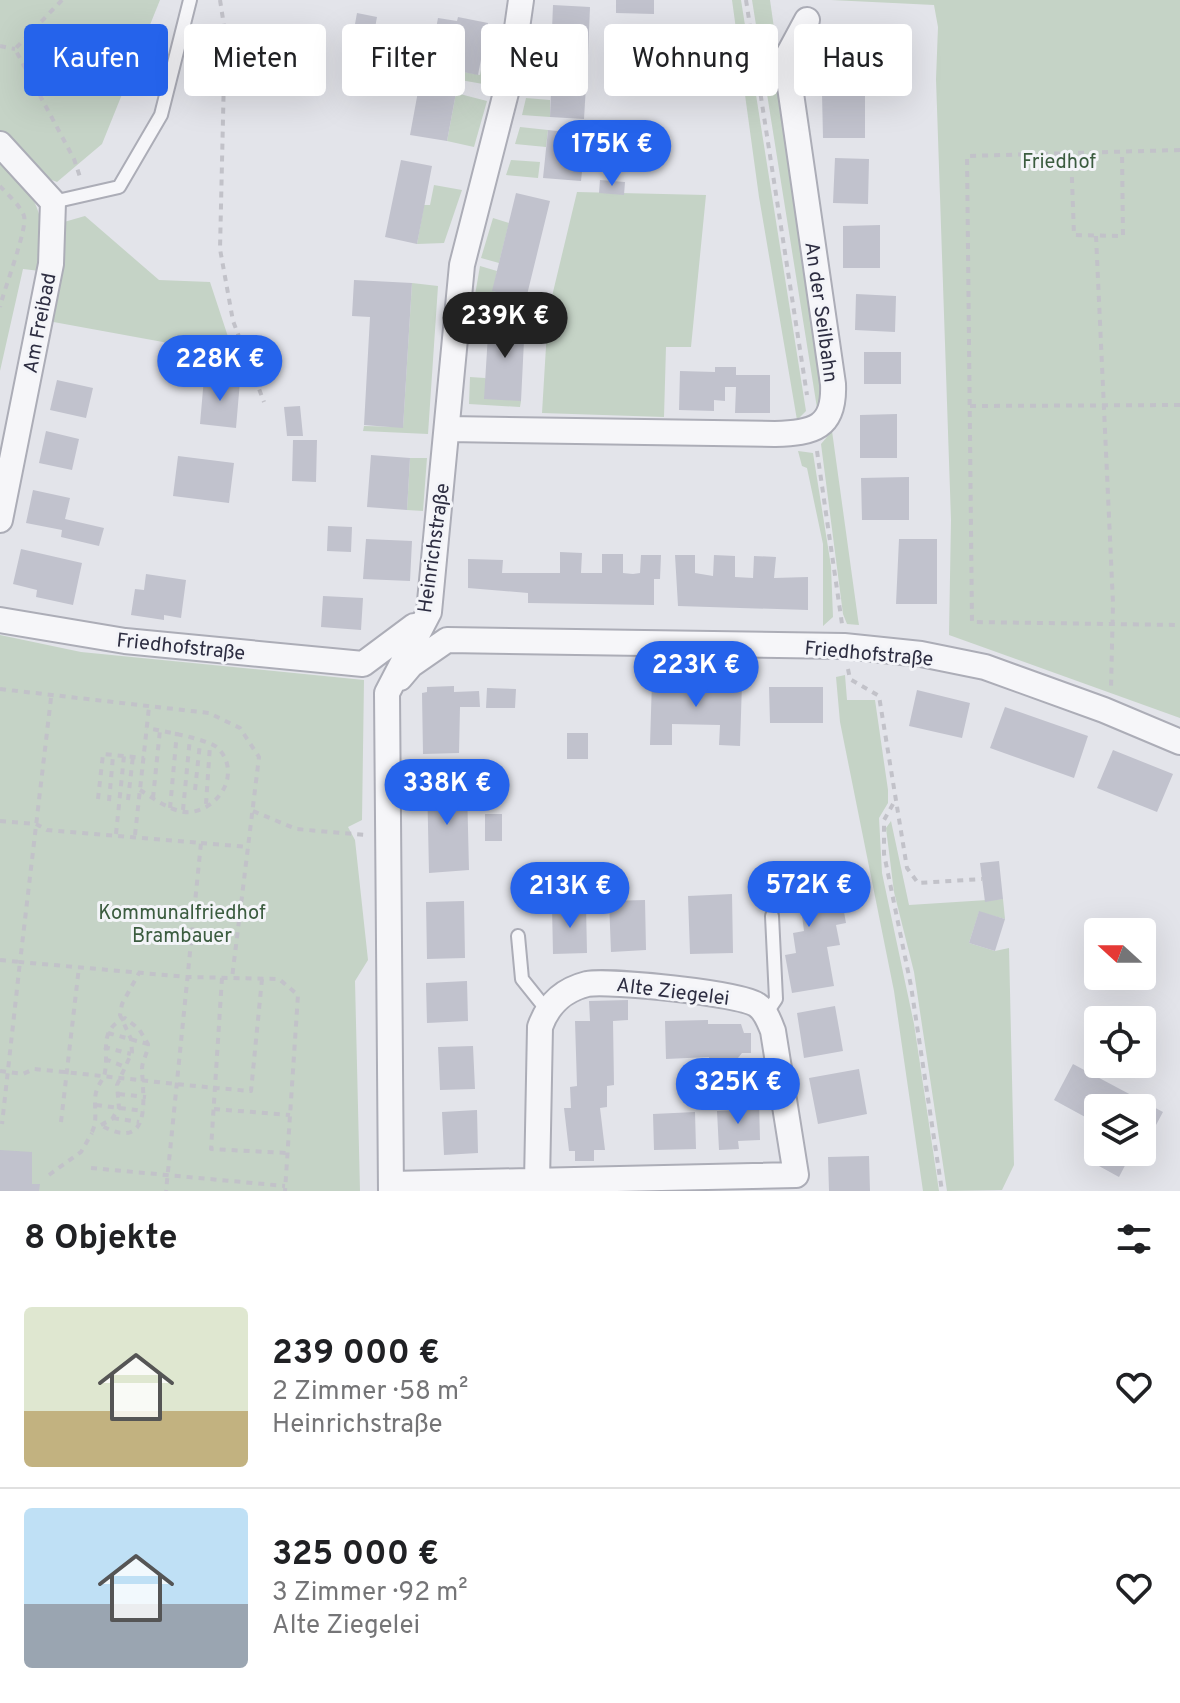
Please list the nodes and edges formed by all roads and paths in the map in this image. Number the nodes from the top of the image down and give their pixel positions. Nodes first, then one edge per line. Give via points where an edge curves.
1 (62, 0) edge
2 (190, 0) edge
3 (220, 0) edge
4 (521, 0) edge
5 (746, 0) edge
6 (807, 20) dead end
7 (0, 46) edge
8 (15, 49) junction
9 (0, 144) edge
10 (1180, 150) edge
11 (1122, 151) junction
12 (1071, 153) junction
13 (0, 186) edge
14 (85, 194) junction
15 (53, 202) junction
16 (1096, 236) junction
17 (0, 307) edge
18 (264, 402) dead end
19 (1180, 405) edge
20 (970, 406) junction
21 (1103, 406) junction
22 (448, 429) junction
23 (813, 429) junction
24 (0, 520) edge
25 (429, 612) junction
26 (0, 620) edge
27 (1113, 624) junction
28 (1180, 625) edge
29 (447, 640) junction
30 (844, 646) junction
31 (363, 664) junction
32 (0, 689) edge
33 (387, 693) junction
34 (51, 698) junction
35 (149, 707) junction
36 (1104, 710) junction
37 (147, 728) junction
38 (160, 730) junction
39 (177, 732) junction
40 (190, 738) junction
41 (1180, 742) edge
42 (200, 743) junction
43 (210, 745) junction
44 (113, 755) junction
45 (124, 756) junction
46 (133, 756) junction
47 (144, 758) junction
48 (140, 790) junction
49 (195, 790) dead end
50 (153, 798) junction
51 (98, 799) dead end
52 (128, 800) dead end
53 (109, 801) dead end
54 (894, 802) junction
55 (206, 804) junction
56 (170, 808) junction
57 (183, 810) junction
58 (253, 811) junction
59 (0, 821) edge
60 (36, 824) junction
61 (116, 834) junction
62 (135, 835) junction
63 (388, 837) junction
64 (201, 843) junction
65 (249, 847) junction
66 (982, 879) dead end
67 (772, 916) dead end
68 (518, 936) dead end
69 (0, 960) edge
70 (20, 962) junction
71 (79, 967) junction
72 (139, 973) junction
73 (187, 977) junction
74 (222, 978) junction
75 (232, 978) junction
76 (262, 979) junction
77 (546, 1009) junction
78 (766, 1014) junction
79 (121, 1019) junction
80 (108, 1033) junction
81 (131, 1039) junction
82 (148, 1044) junction
83 (104, 1047) junction
84 (131, 1054) junction
85 (105, 1059) junction
86 (125, 1067) junction
87 (0, 1071) edge
88 (8, 1072) junction
89 (66, 1072) junction
90 (120, 1076) junction
91 (103, 1078) junction
92 (144, 1080) junction
93 (177, 1084) junction
94 (215, 1088) junction
95 (119, 1094) junction
96 (146, 1097) junction
97 (96, 1105) junction
98 (119, 1108) junction
99 (214, 1109) junction
100 (144, 1111) junction
101 (290, 1115) junction
102 (113, 1118) junction
103 (61, 1122) dead end
104 (139, 1122) junction
105 (2, 1124) edge
106 (100, 1125) junction
107 (92, 1132) junction
108 (287, 1153) junction
109 (91, 1168) dead end
110 (168, 1174) junction
111 (49, 1175) dead end
112 (537, 1182) junction
113 (797, 1183) edge
114 (285, 1188) edge
115 (391, 1188) edge
116 (166, 1191) edge
117 (942, 1191) edge

1 - 8 path
2 - 14 lane via 161,115 119,187
3 - 18 path via 225,32 220,249 233,321
4 - 22 street, Heinrichstraße via 510,77 462,265
5 - 23 path
6 - 23 street, An der Seilbahn via 786,59 834,396 828,416
7 - 8 path
8 - 14 path via 74,159
9 - 15 street
10 - 11 path
11 - 12 path
11 - 16 path via 1123,236
12 - 16 path via 1074,235
12 - 20 path via 967,156
13 - 17 path via 22,211 25,227
14 - 15 lane
15 - 24 street, Am Freibad via 51,264
16 - 21 path
19 - 21 path
20 - 21 path
20 - 27 path via 972,622
21 - 27 path
22 - 23 street via 775,434
22 - 25 street, Heinrichstraße
23 - 30 path
25 - 29 street
25 - 31 street
25 - 33 street, Heinrichstraße
26 - 31 street, Friedhofstraße via 125,641
27 - 28 path
27 - 36 path via 1114,678
29 - 30 street, Friedhofstraße
29 - 33 street via 411,665
30 - 36 street, Friedhofstraße via 985,667
30 - 54 path via 850,679 879,696
31 - 33 street
32 - 34 path
33 - 63 street, Heinrichstraße
34 - 35 path
34 - 60 path
35 - 37 path
35 - 58 path via 209,713 240,728 259,757
36 - 41 street, Friedhofstraße
37 - 38 path
37 - 47 path
38 - 39 path
38 - 50 path
39 - 40 path
39 - 56 path
40 - 42 path
40 - 57 path
42 - 43 path
42 - 49 path
43 - 55 path
43 - 55 path via 230,766 229,783
44 - 45 path
44 - 51 path via 103,754
44 - 53 path
45 - 46 path
45 - 61 path
46 - 47 path
46 - 52 path
47 - 48 path
48 - 50 path
48 - 62 path
50 - 56 path
54 - 66 path via 907,868 918,883
54 - 117 path via 884,820 884,854 911,986
55 - 57 path
56 - 57 path
58 - 63 path via 296,829
58 - 65 path
59 - 60 path
60 - 61 path via 47,830
60 - 70 path
61 - 62 path
62 - 64 path
63 - 115 street, Heinrichstraße
64 - 65 path
64 - 73 path
65 - 75 path
67 - 78 lane via 776,999
68 - 77 lane via 519,970
69 - 70 path
70 - 71 path
70 - 88 path
71 - 72 path
71 - 89 path
72 - 73 path
72 - 79 path via 122,1004
73 - 74 path
73 - 93 path
74 - 75 path
74 - 94 path
75 - 76 path
76 - 94 path via 251,1091
76 - 101 path via 279,979 298,995
77 - 78 street, Alte Ziegelei via 562,995 602,982 744,999
77 - 112 street via 538,1049
78 - 113 street
79 - 80 path
79 - 81 path
79 - 82 path via 139,1029
80 - 81 path
80 - 83 path
81 - 82 path
81 - 84 path
82 - 92 path
83 - 84 path
83 - 85 path
84 - 86 path
85 - 86 path
85 - 91 path
86 - 90 path
87 - 88 path
88 - 89 path
88 - 105 path
89 - 91 path
89 - 103 path
90 - 91 path
90 - 92 path
90 - 95 path
91 - 97 path via 95,1092
92 - 93 path
92 - 96 path
93 - 94 path
93 - 110 path
94 - 99 path
95 - 96 path
95 - 98 path
96 - 100 path
97 - 98 path
97 - 107 path
98 - 100 path
98 - 102 path
99 - 101 path
99 - 108 path via 211,1149
100 - 104 path
101 - 108 path
102 - 104 path
102 - 106 path
104 - 106 path via 121,1133
106 - 107 path
107 - 111 path via 81,1152
108 - 114 path
109 - 110 path
110 - 114 path
110 - 116 path
112 - 113 street
112 - 115 street

